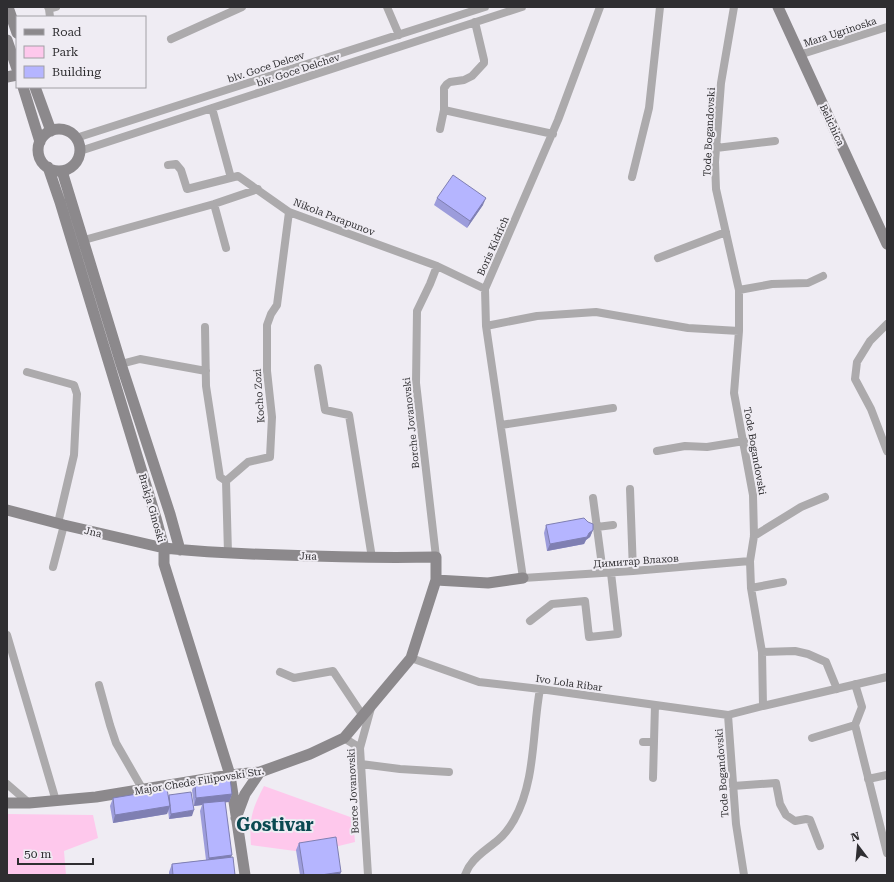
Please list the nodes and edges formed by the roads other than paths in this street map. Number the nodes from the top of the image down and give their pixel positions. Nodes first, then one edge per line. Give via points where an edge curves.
1 (8, 7) edge
2 (242, 7) edge
3 (387, 7) edge
4 (485, 7) edge
5 (522, 7) edge
6 (600, 7) edge
7 (660, 7) edge
8 (734, 7) edge
9 (778, 7) edge
10 (475, 22) junction
11 (887, 27) edge
12 (16, 30) edge
13 (399, 35) junction
14 (171, 39) dead end
15 (7, 40) edge
16 (799, 55) junction
17 (16, 66) edge
18 (23, 88) edge
19 (35, 88) edge
20 (212, 108) junction
21 (444, 110) junction
22 (440, 129) dead end
23 (51, 131) junction
24 (553, 134) junction
25 (76, 138) junction
26 (775, 141) dead end
27 (40, 142) junction
28 (716, 148) junction
29 (80, 151) junction
30 (168, 165) dead end
31 (48, 167) junction
32 (62, 171) junction
33 (632, 177) dead end
34 (231, 178) junction
35 (258, 189) junction
36 (214, 204) junction
37 (289, 212) junction
38 (726, 232) junction
39 (886, 238) edge
40 (84, 240) junction
41 (226, 248) dead end
42 (658, 258) dead end
43 (437, 266) junction
44 (823, 276) dead end
45 (485, 289) junction
46 (739, 290) junction
47 (887, 324) edge
48 (486, 326) junction
49 (205, 327) dead end
50 (739, 331) junction
51 (121, 364) junction
52 (318, 368) dead end
53 (206, 371) junction
54 (27, 372) dead end
55 (613, 408) dead end
56 (501, 425) junction
57 (744, 441) junction
58 (657, 451) dead end
59 (887, 451) edge
60 (226, 481) junction
61 (630, 490) dead end
62 (825, 497) dead end
63 (593, 498) dead end
64 (7, 510) edge
65 (61, 524) junction
66 (613, 525) dead end
67 (597, 527) junction
68 (754, 536) junction
69 (164, 548) junction
70 (180, 550) junction
71 (228, 553) junction
72 (436, 557) junction
73 (372, 558) junction
74 (750, 561) junction
75 (54, 567) dead end
76 (633, 571) junction
77 (607, 573) junction
78 (523, 578) junction
79 (436, 580) junction
80 (783, 582) dead end
81 (751, 588) junction
82 (530, 621) dead end
83 (7, 635) edge
84 (762, 652) junction
85 (411, 658) junction
86 (280, 672) dead end
87 (887, 677) edge
88 (855, 684) junction
89 (99, 685) dead end
90 (837, 688) junction
91 (540, 689) junction
92 (655, 705) junction
93 (763, 706) junction
94 (371, 707) junction
95 (728, 715) junction
96 (363, 716) junction
97 (855, 725) junction
98 (344, 738) junction
99 (812, 738) dead end
100 (643, 742) dead end
101 (654, 742) junction
102 (360, 748) junction
103 (361, 764) junction
104 (260, 772) junction
105 (449, 772) dead end
106 (230, 774) junction
107 (887, 775) edge
108 (653, 778) dead end
109 (868, 779) junction
110 (7, 784) edge
111 (733, 786) junction
112 (143, 790) junction
113 (56, 801) junction
114 (7, 803) edge
115 (29, 803) junction
116 (236, 818) junction
117 (820, 846) dead end
118 (887, 852) edge
119 (245, 875) edge
120 (368, 875) edge
121 (465, 875) edge
122 (744, 875) edge

1 - 12 street
2 - 14 street
3 - 13 street
4 - 13 street, blv. Goce Delcev
5 - 10 street, blv. Goce Delchev
6 - 24 street, Boris Kidrich
7 - 33 street via 648,108
8 - 28 street, Tode Bogandovski via 721,83
9 - 16 street, Belichica
10 - 20 street, blv. Goce Delchev
10 - 21 street via 484,63 472,76 447,84 444,88
11 - 16 street, Mara Ugrinoska
13 - 25 street, blv. Goce Delcev
15 - 17 street
16 - 39 street, Belichica
18 - 27 street, Brakja Ginoski
19 - 23 street
20 - 29 street, blv. Goce Delchev
20 - 34 street
21 - 22 street
21 - 24 street
23 - 25 street via 65,130
23 - 27 street
24 - 45 street, Boris Kidrich
25 - 29 street
26 - 28 street
27 - 31 street, Brakja Ginoski via 39,156
28 - 38 street, Tode Bogandovski via 716,189
29 - 32 street via 75,164
30 - 34 street via 176,164 182,170 187,189
31 - 32 street
31 - 69 street, Brakja Ginoski
32 - 40 street, Brakja Ginoski
34 - 35 street, Nikola Parapunov via 238,176
35 - 36 street
35 - 37 street, Nikola Parapunov
36 - 40 street
36 - 41 street
37 - 43 street, Nikola Parapunov
37 - 60 street, Kocho Zozi via 277,305 267,325 267,371 272,417 270,457 248,462
38 - 42 street
38 - 46 street, Tode Bogandovski
40 - 51 street, Brakja Ginoski
43 - 45 street, Nikola Parapunov
43 - 72 street, Borche Jovanovski via 417,311 416,383
44 - 46 street via 808,283 772,284
45 - 48 street, Boris Kidrich
46 - 50 street, Tode Bogandovski
47 - 59 street via 870,341 857,362 855,379 871,409
48 - 50 street via 537,316 596,312 688,328
48 - 56 street, Boris Kidrich
49 - 53 street
50 - 57 street, Tode Bogandovski via 734,393
51 - 53 street via 140,359
51 - 70 street, Brakja Ginoski
52 - 73 street via 325,410 350,415
53 - 60 street via 220,477
54 - 65 street via 74,384 76,388 74,455
55 - 56 street
56 - 78 street, Boris Kidrich
57 - 58 street
57 - 68 street, Tode Bogandovski via 753,495
60 - 71 street
61 - 76 street
62 - 68 street via 801,507
63 - 67 street
64 - 65 street, Jna
65 - 69 street, Jna
65 - 75 street
66 - 67 street
67 - 77 street
68 - 74 street, Tode Bogandovski
69 - 70 street, Jna
69 - 106 street, Brakja Ginoski via 164,564
70 - 71 street, Јна
71 - 73 street, Јна
72 - 73 street, Јна
72 - 79 street, Major Chede Filipovski Str.
74 - 76 street, Димитар Влахов
74 - 81 street, Tode Bogandovski
76 - 77 street, Димитар Влахов
77 - 78 street, Димитар Влахов
77 - 82 street via 618,634 589,637 585,601 552,604
78 - 79 street via 488,583
79 - 85 street, Major Chede Filipovski Str.
80 - 81 street
81 - 84 street, Tode Bogandovski
83 - 113 street
84 - 90 street via 795,651 826,662
84 - 93 street, Tode Bogandovski
85 - 91 street, Ivo Lola Ribar via 479,682
85 - 94 street, Major Chede Filipovski Str.
86 - 96 street via 294,678 333,671
87 - 88 street
88 - 90 street
88 - 97 street via 862,707
89 - 112 street via 116,743
90 - 93 street
91 - 92 street, Ivo Lola Ribar
91 - 121 street via 533,754 522,802 513,821 499,839 471,864
92 - 95 street, Ivo Lola Ribar
92 - 101 street
93 - 95 street, Tode Bogandovski
94 - 96 street, Major Chede Filipovski Str.
94 - 102 street, Borce Jovanovski
95 - 111 street, Tode Bogandovski
96 - 98 street, Major Chede Filipovski Str.
97 - 99 street
97 - 109 street
98 - 102 street
98 - 104 street, Major Chede Filipovski Str. via 310,754
100 - 101 street
101 - 108 street
102 - 103 street, Borce Jovanovski
103 - 105 street
103 - 120 street, Borce Jovanovski
104 - 106 street, Major Chede Filipovski Str.
104 - 116 street via 245,794
106 - 112 street, Major Chede Filipovski Str.
106 - 116 street, Brakja Ginoski
107 - 109 street
109 - 118 street
110 - 115 street
111 - 117 street via 776,783 780,804 786,815 795,821 810,820
111 - 122 street, Tode Bogandovski
112 - 113 street, Major Chede Filipovski Str.
113 - 115 street, Major Chede Filipovski Str.
114 - 115 street, Major Chede Filipovski Str.
116 - 119 street, Brakja Ginoski

